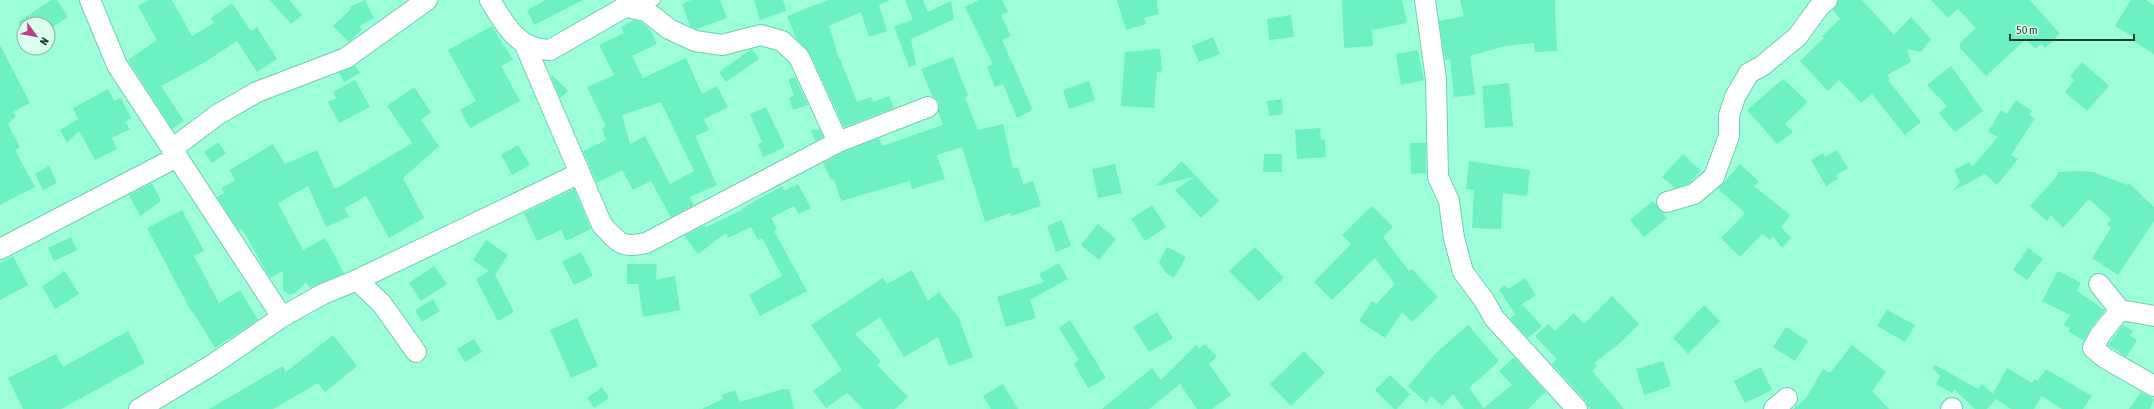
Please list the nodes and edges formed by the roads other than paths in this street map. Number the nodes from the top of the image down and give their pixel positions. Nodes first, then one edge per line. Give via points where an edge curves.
1 (90, 0) edge
2 (427, 0) edge
3 (490, 0) edge
4 (655, 0) edge
5 (1425, 0) edge
6 (1827, 0) edge
7 (636, 8) junction
8 (525, 45) junction
9 (928, 107) dead end
10 (838, 142) junction
11 (174, 153) junction
12 (580, 172) junction
13 (1667, 202) dead end
14 (0, 249) edge
15 (357, 280) junction
16 (2099, 284) dead end
17 (2120, 310) junction
18 (2154, 316) edge
19 (282, 317) junction
20 (416, 352) dead end
21 (2154, 386) edge
22 (139, 409) edge
23 (1577, 409) edge

1 - 11 street via 117,65
2 - 11 street via 346,58 257,92 217,115
3 - 8 street via 502,19
4 - 7 lane
5 - 23 street via 1436,79 1438,177 1449,201 1454,238 1463,272 1494,318
6 - 13 street via 1797,37 1762,66 1749,73 1735,97 1729,116 1729,136 1714,177 1694,194
7 - 8 street via 625,7 550,50 538,50
7 - 10 street via 646,11 669,29 696,41 722,45 761,35 782,41 799,57
8 - 12 street
9 - 10 street
10 - 12 street via 646,243 633,246 619,243 602,225
11 - 14 street
11 - 19 street
12 - 15 street
15 - 19 street via 323,294
15 - 20 street via 382,304
16 - 17 street
17 - 18 street
17 - 21 street via 2100,335 2094,348 2105,358
19 - 22 street via 212,365

